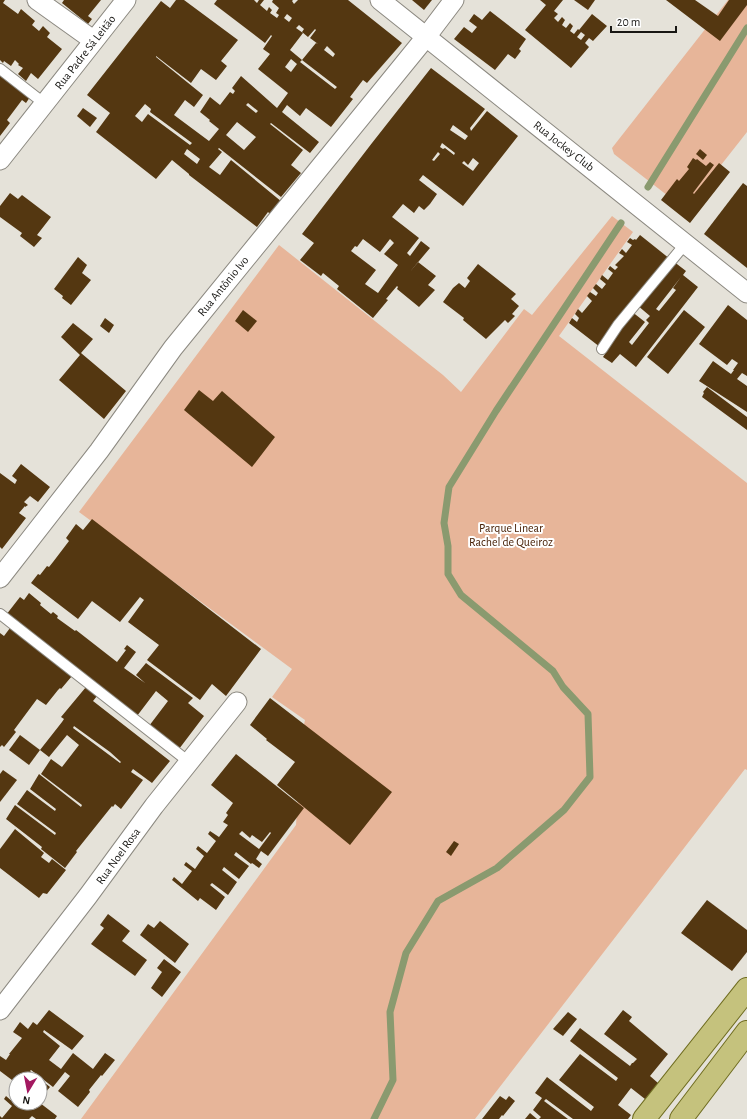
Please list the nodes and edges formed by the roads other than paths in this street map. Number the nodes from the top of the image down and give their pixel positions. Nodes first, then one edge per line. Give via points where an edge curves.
1 (37, 0) edge
2 (126, 0) edge
3 (380, 0) edge
4 (454, 0) edge
5 (426, 37) junction
6 (93, 40) junction
7 (0, 69) edge
8 (45, 104) junction
9 (0, 160) edge
10 (686, 244) junction
11 (747, 293) edge
12 (602, 349) dead end
13 (0, 578) edge
14 (0, 614) edge
15 (237, 702) dead end
16 (190, 762) junction
17 (747, 989) edge
18 (0, 1010) edge
19 (747, 1032) edge
20 (644, 1119) edge
21 (680, 1119) edge

1 - 6 street
2 - 6 street, Rua Padre Sá Leitão
3 - 5 street, Rua Jockey Club
4 - 5 street, Rua Antônio Ivo
5 - 10 street, Rua Jockey Club
5 - 13 street, Rua Antônio Ivo via 173,348 99,451
6 - 8 street, Rua Padre Sá Leitão
7 - 8 lane
8 - 9 street, Rua Padre Sá Leitão
10 - 11 street, Rua Jockey Club
10 - 12 lane via 618,325
14 - 16 lane
15 - 16 street, Rua Noel Rosa
16 - 18 street, Rua Noel Rosa
17 - 20 main road
19 - 21 main road

